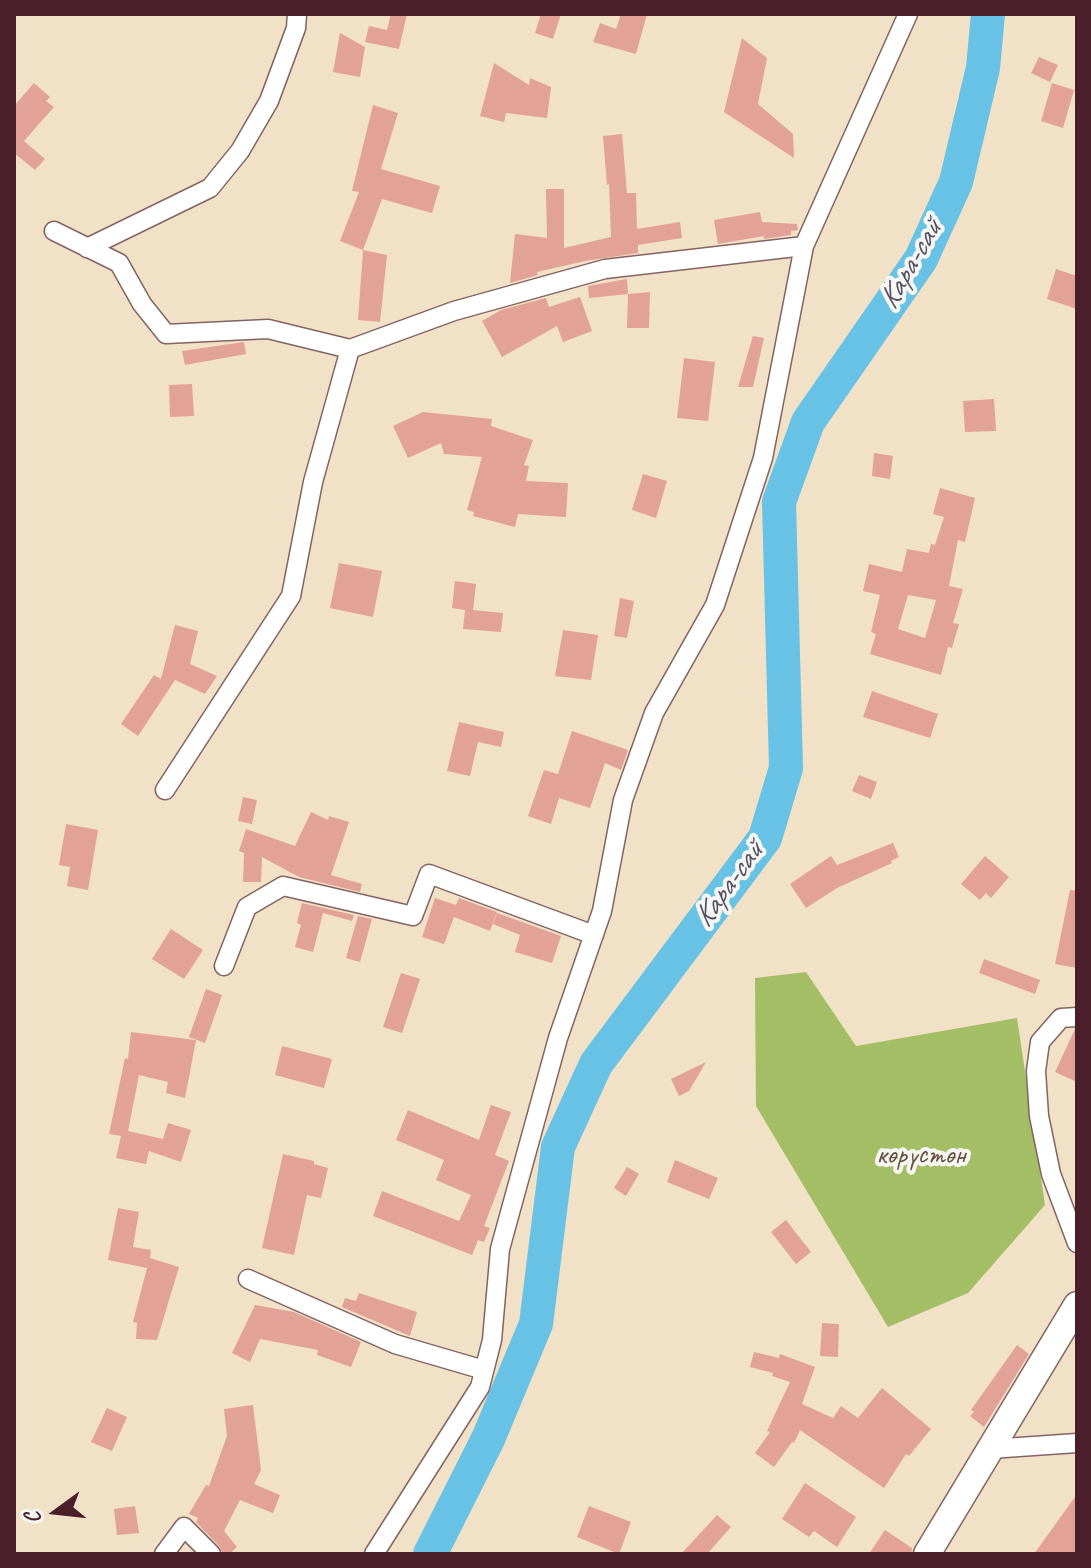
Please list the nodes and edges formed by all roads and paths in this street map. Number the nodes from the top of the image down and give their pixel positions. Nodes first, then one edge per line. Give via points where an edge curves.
1 (297, 14) edge
2 (908, 14) edge
3 (54, 231) dead end
4 (804, 246) junction
5 (87, 248) junction
6 (350, 349) junction
7 (165, 790) dead end
8 (594, 935) junction
9 (224, 966) dead end
10 (1077, 1017) edge
11 (1077, 1243) edge
12 (248, 1279) dead end
13 (1077, 1305) edge
14 (484, 1370) junction
15 (1077, 1443) edge
16 (990, 1449) junction
17 (164, 1554) edge
18 (211, 1554) edge
19 (374, 1554) edge
20 (927, 1554) edge

1 - 5 street via 269,101 240,151 210,188
2 - 4 street
3 - 5 street
4 - 6 street via 605,269 454,311
4 - 8 street via 763,458 715,605 654,713 623,800
5 - 6 street via 119,263 166,334 268,329
6 - 7 street via 313,482 291,596
8 - 9 street via 429,874 413,916 283,886 247,907
8 - 14 street via 558,1038 500,1249
10 - 11 street via 1061,1018 1040,1042 1036,1071 1051,1174
12 - 14 street via 395,1344
13 - 16 main road
14 - 19 street via 480,1387
15 - 16 street
16 - 20 main road
17 - 18 street via 184,1527

